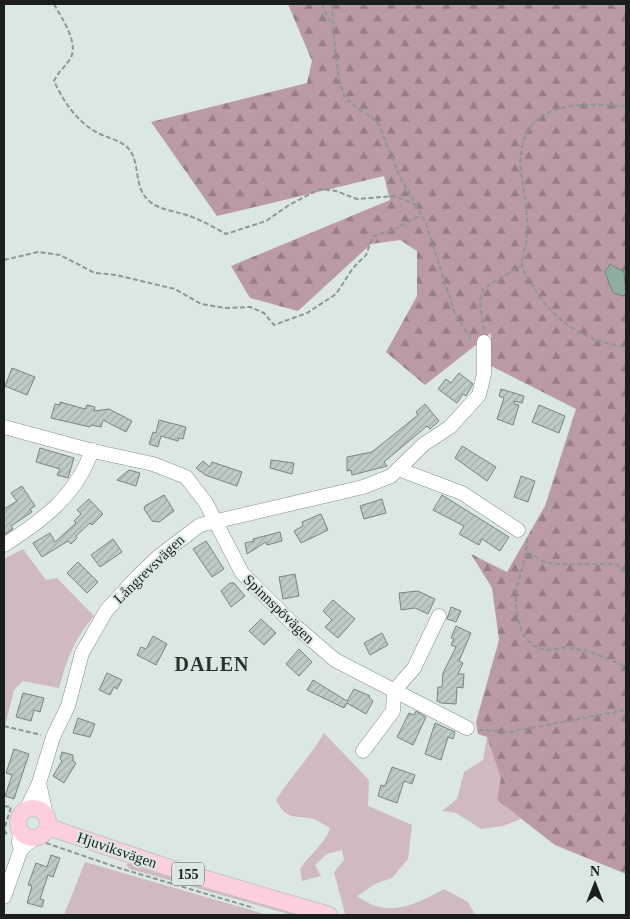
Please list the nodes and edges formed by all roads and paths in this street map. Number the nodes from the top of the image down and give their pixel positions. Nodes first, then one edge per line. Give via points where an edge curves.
1 (54, 4) edge
2 (322, 4) edge
3 (332, 4) edge
4 (332, 24) junction
5 (626, 106) edge
6 (416, 205) junction
7 (421, 214) junction
8 (4, 260) edge
9 (522, 265) junction
10 (478, 343) junction
11 (626, 348) edge
12 (4, 426) edge
13 (92, 450) junction
14 (398, 469) junction
15 (216, 520) junction
16 (518, 530) joint
17 (4, 545) edge
18 (528, 552) junction
19 (626, 572) edge
20 (440, 616) dead end
21 (626, 667) edge
22 (394, 691) junction
23 (626, 710) edge
24 (4, 726) edge
25 (467, 728) joint
26 (52, 739) junction
27 (363, 751) dead end
28 (39, 783) junction
29 (12, 819) edge
30 (42, 831) junction
31 (21, 849) junction
32 (4, 897) edge
33 (254, 908) dead end
34 (329, 915) edge

1 - 6 path via 68,31 72,49 71,57 54,81 61,96 96,132 125,146 135,158 141,189 158,207 192,217 226,234 266,221 320,190 336,191 358,199 396,196
2 - 4 path
3 - 4 path
4 - 6 path via 343,94 379,125 399,175
5 - 9 path via 588,104 559,107 548,111 529,128 523,138 520,157 527,236
6 - 7 path
7 - 8 path via 391,231 373,236 366,255 336,294 307,313 274,325 264,313 250,307 201,304 175,289 95,273 60,255 38,252
7 - 10 path via 455,314
9 - 10 path via 483,289 480,305 484,320
9 - 11 path via 536,291 567,326 595,340
10 - 14 street, Långrevsvägen via 484,374 479,395 450,427 424,444
12 - 13 street, Spinnspövägen
13 - 15 street, Spinnspövägen via 153,464 186,477 199,491
13 - 17 street via 81,477 55,508
14 - 15 street, Långrevsvägen via 391,476 363,488
14 - 16 street via 462,493
15 - 22 street, Spinnspövägen via 234,561 255,589 335,660
15 - 26 street, Långrevsvägen via 185,534 137,577 106,611 82,653 68,706
16 - 18 path via 527,538
18 - 19 path via 544,562 616,564
18 - 21 path via 517,583 516,601 524,638 534,647 582,650
20 - 22 street via 414,668
22 - 25 street, Spinnspövägen
22 - 27 street via 393,710
23 - 25 path via 510,732
24 - 26 path
26 - 28 street, Långrevsvägen
28 - 29 street, Långrevsvägen
28 - 30 street, Långrevsvägen
29 - 30 main road, Hjuviksvägen / 155 via 27,837
29 - 30 main road, Hjuviksvägen / 155 via 35,809
29 - 31 street
30 - 31 street
30 - 33 path via 52,844 119,868
30 - 34 main road, Hjuviksvägen / 155
31 - 32 street

